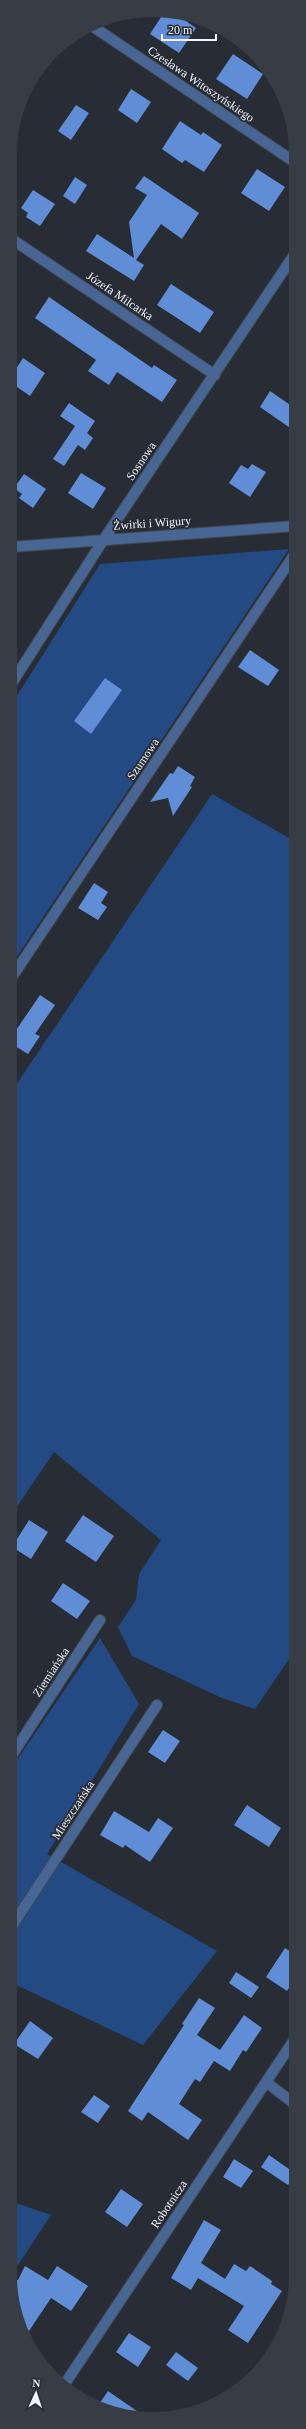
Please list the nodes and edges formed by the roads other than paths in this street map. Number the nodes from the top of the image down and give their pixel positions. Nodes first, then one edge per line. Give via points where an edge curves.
1 (97, 29) edge
2 (289, 158) edge
3 (17, 243) edge
4 (289, 263) edge
5 (215, 375) junction
6 (289, 526) edge
7 (104, 539) junction
8 (17, 546) edge
9 (289, 562) edge
10 (17, 675) edge
11 (17, 970) edge
12 (100, 1620) dead end
13 (157, 1705) dead end
14 (17, 1747) edge
15 (17, 1918) edge
16 (289, 2048) edge
17 (266, 2082) junction
18 (289, 2100) edge
19 (67, 2381) edge

1 - 2 street, Czesława Witoszyńskiego
3 - 5 street, Józefa Milcarka
4 - 5 street, Sosnowa
5 - 7 street, Sosnowa
6 - 7 street, Żwirki i Wigury
7 - 8 street, Żwirki i Wigury
7 - 10 street, Sosnowa
9 - 11 street, Szumowa
12 - 14 street, Ziemiańska
13 - 15 street, Mieszczańska
16 - 17 street, Robotnicza
17 - 18 street
17 - 19 street, Robotnicza

